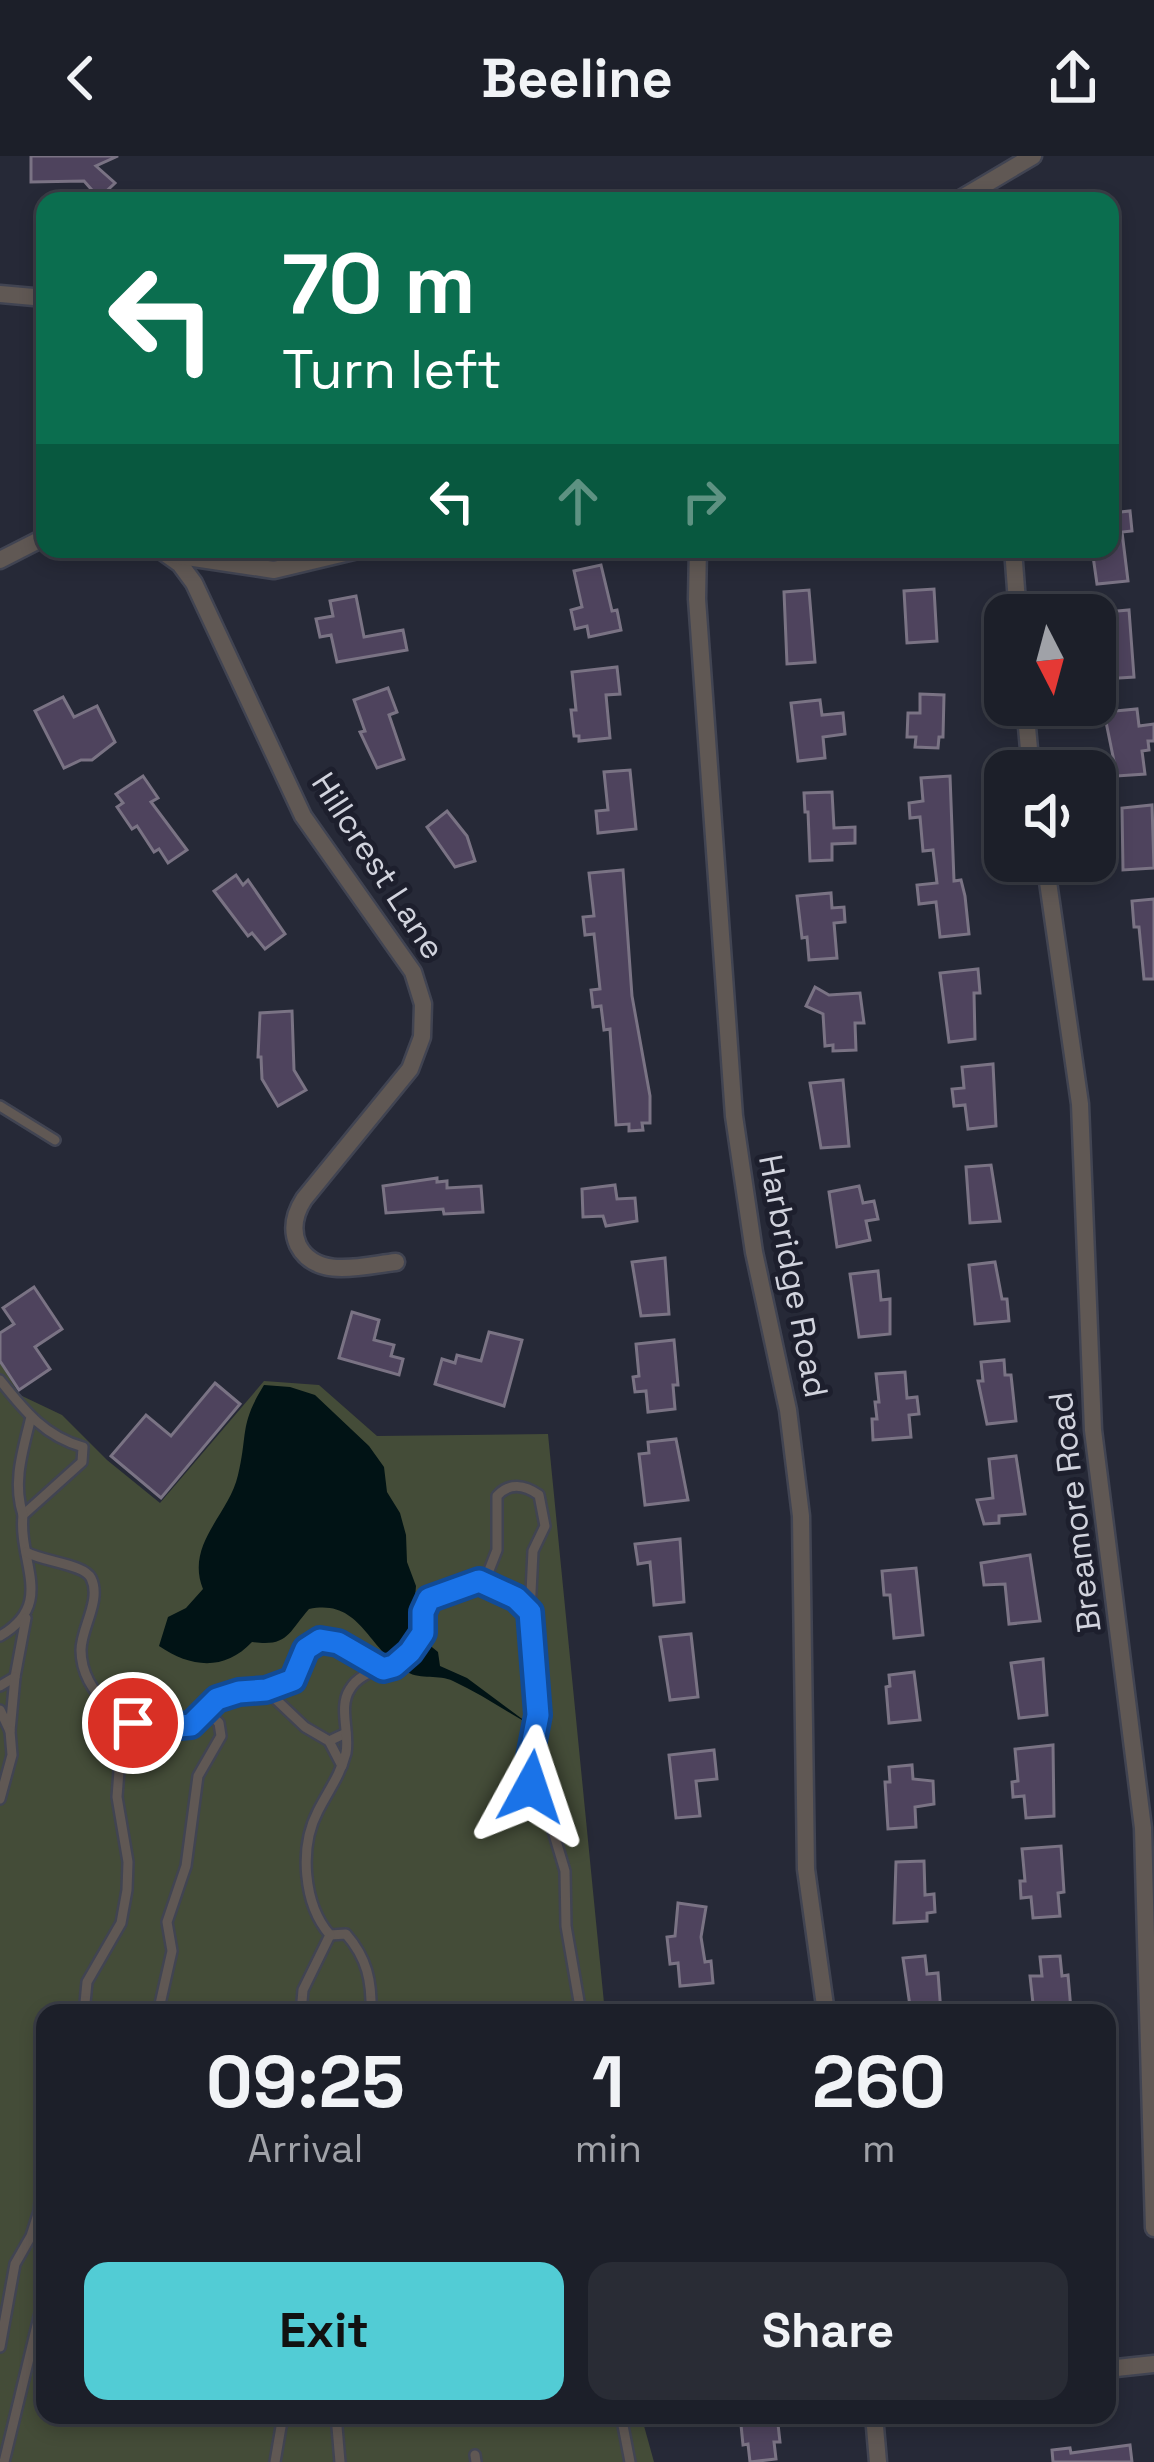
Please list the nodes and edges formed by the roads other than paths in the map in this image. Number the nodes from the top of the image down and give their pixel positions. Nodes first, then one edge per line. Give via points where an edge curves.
1 (1034, 156) edge
2 (972, 192) edge
3 (0, 294) edge
4 (36, 297) edge
5 (36, 542) edge
6 (170, 558) edge
7 (204, 558) edge
8 (324, 558) edge
9 (698, 558) edge
10 (1013, 558) edge
11 (0, 560) edge
12 (1016, 594) edge
13 (1048, 882) edge
14 (0, 1106) edge
15 (55, 1140) dead end
16 (397, 1262) dead end
17 (0, 1380) edge
18 (31, 1417) junction
19 (23, 1515) junction
20 (26, 1552) junction
21 (479, 1581) junction
22 (530, 1612) junction
23 (26, 1617) junction
24 (0, 1636) edge
25 (388, 1668) junction
26 (15, 1677) junction
27 (0, 1686) edge
28 (266, 1690) junction
29 (0, 1710) edge
30 (207, 1711) junction
31 (118, 1714) junction
32 (10, 1731) junction
33 (347, 1732) junction
34 (329, 1741) junction
35 (342, 1766) junction
36 (0, 1799) edge
37 (330, 1935) junction
38 (85, 2004) edge
39 (160, 2004) edge
40 (302, 2004) edge
41 (371, 2004) edge
42 (579, 2004) edge
43 (825, 2004) edge
44 (36, 2220) edge
45 (1154, 2228) edge
46 (36, 2333) edge
47 (0, 2347) edge
48 (1154, 2364) edge
49 (1116, 2368) edge
50 (281, 2424) edge
51 (337, 2424) edge
52 (623, 2424) edge
53 (875, 2424) edge
54 (4, 2462) edge
55 (274, 2462) edge
56 (340, 2462) edge
57 (630, 2462) edge
58 (878, 2462) edge

1 - 2 street
3 - 4 street
5 - 11 street
6 - 16 street, Hillcrest Lane via 196,585 303,816 419,987 423,1029 410,1069 294,1222 304,1253 324,1266
7 - 8 street via 274,570
9 - 43 street, Harbridge Road via 734,1116 801,1516 804,1828
10 - 12 street
13 - 45 street, Breamore Road via 1082,1122 1094,1430 1143,1828
14 - 15 lane
17 - 18 lane
18 - 19 lane via 16,1496
18 - 19 lane via 83,1447 82,1462
19 - 20 lane
20 - 23 lane
20 - 31 lane via 91,1576 82,1663
21 - 22 lane
21 - 22 lane via 497,1550 497,1496 530,1489 539,1495 545,1526 533,1551
21 - 25 lane via 429,1599 423,1633
22 - 42 lane via 538,1715 531,1787 565,1871
23 - 24 lane
23 - 26 lane
25 - 28 lane via 320,1640 306,1649 293,1680
25 - 33 lane via 348,1690
26 - 27 lane
26 - 32 lane
28 - 30 lane via 217,1699
28 - 34 lane
29 - 32 lane
30 - 31 lane via 176,1728
30 - 39 lane via 220,1736 198,1776 186,1866 167,1922 172,1951
31 - 38 lane via 127,1891
32 - 36 lane
33 - 34 lane
33 - 35 lane
34 - 35 lane
35 - 37 lane via 308,1847 315,1913
37 - 40 lane
37 - 41 lane via 346,1934 363,1953
44 - 47 lane via 15,2264
46 - 54 lane
48 - 49 street
50 - 55 lane
51 - 56 lane
52 - 57 lane
53 - 58 street

